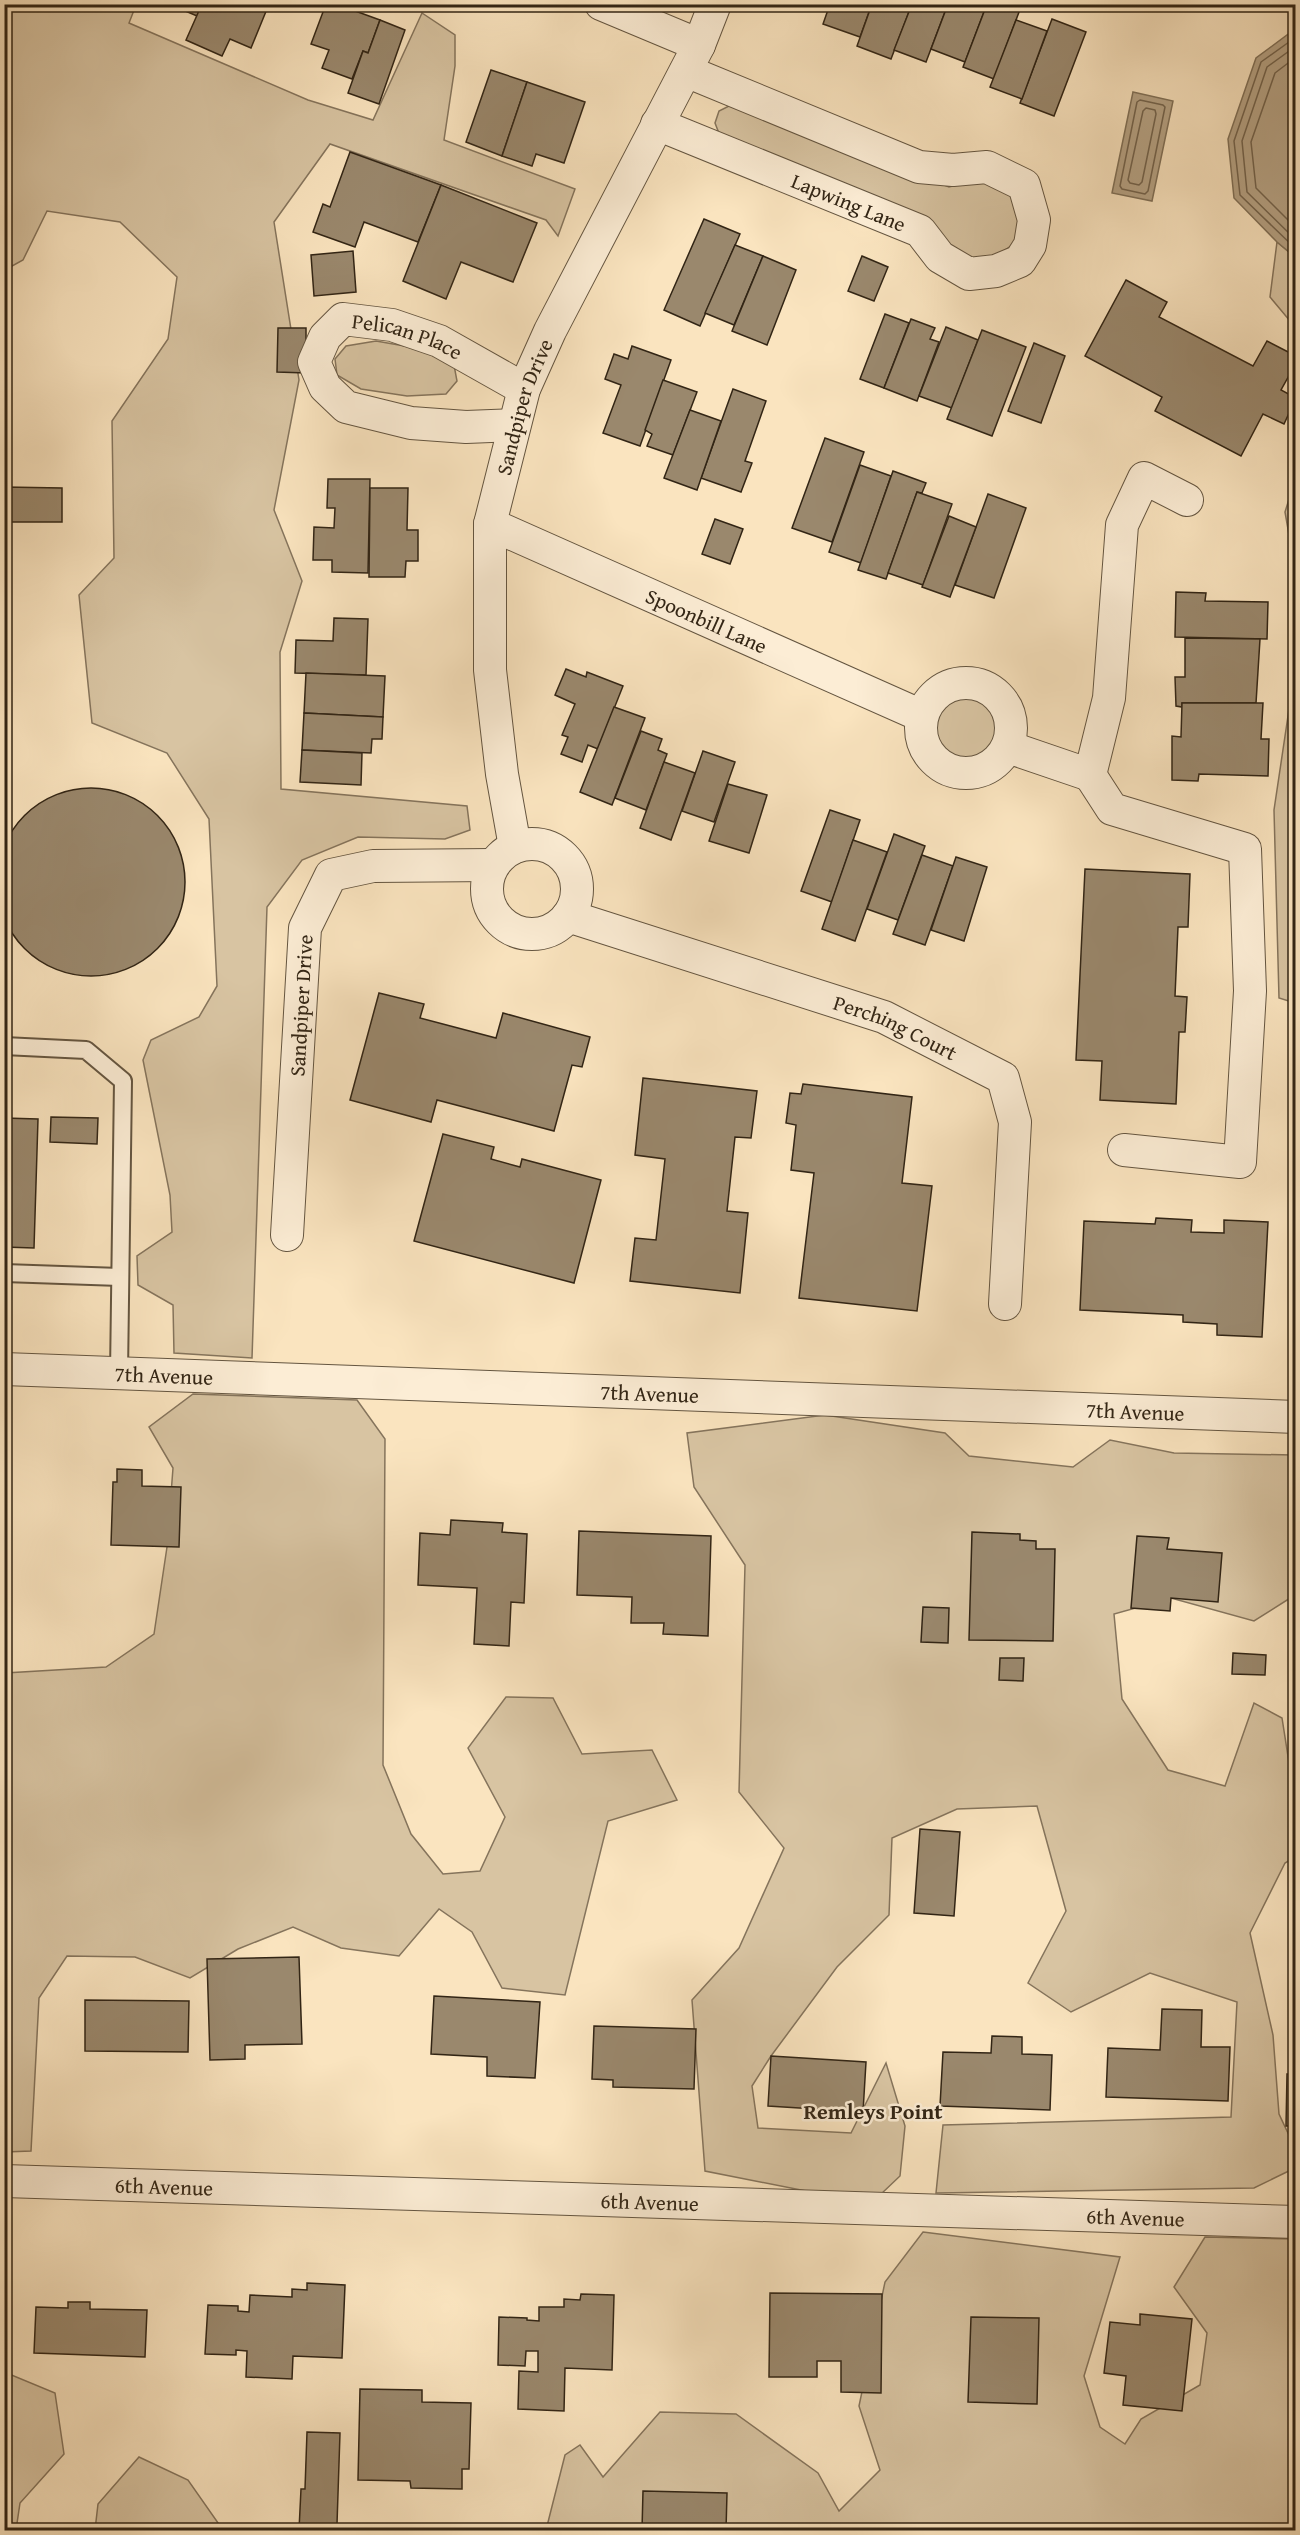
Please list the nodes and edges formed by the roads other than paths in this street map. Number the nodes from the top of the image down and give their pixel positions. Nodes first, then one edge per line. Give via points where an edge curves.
1 (601, 4) edge
2 (715, 4) edge
3 (692, 58) junction
4 (657, 124) junction
5 (524, 389) junction
6 (514, 425) junction
7 (1187, 501) dead end
8 (490, 524) junction
9 (922, 716) junction
10 (1008, 747) junction
11 (1090, 775) junction
12 (504, 856) junction
13 (568, 916) junction
14 (4, 1046) edge
15 (1124, 1150) dead end
16 (287, 1235) dead end
17 (4, 1273) edge
18 (120, 1277) junction
19 (1005, 1304) dead end
20 (4, 1369) edge
21 (119, 1373) junction
22 (1296, 1416) edge
23 (4, 2181) edge
24 (1296, 2222) edge

1 - 3 street, Lapwing Lane
2 - 3 street, Sandpiper Drive
3 - 4 street, Sandpiper Drive
3 - 4 street, Lapwing Lane via 919,167 987,167 1024,185 1034,219 1030,245 1020,261 996,271 969,274 940,257 920,231
4 - 5 street, Sandpiper Drive
5 - 6 street, Sandpiper Drive
5 - 6 street, Pelican Place via 439,341 393,325 343,320 325,337 314,362 325,387 346,407 411,423
6 - 8 street, Sandpiper Drive
7 - 11 street via 1144,478 1122,525 1109,698
8 - 9 street, Spoonbill Lane
8 - 12 street, Sandpiper Drive via 490,670 502,774
9 - 10 street via 922,738 931,757 956,772 986,769
9 - 10 street via 937,692 965,682 980,684 994,691 1008,710 1012,732
10 - 11 street
11 - 15 street via 1112,809 1245,849 1250,991 1240,1162
12 - 13 street, Sandpiper Drive via 530,844 559,853 570,864 576,879 577,894
12 - 13 street, Sandpiper Drive via 487,878 488,900 496,919 521,934 537,935 551,930
12 - 16 street, Sandpiper Drive via 373,866 331,875 305,928
13 - 19 street, Perching Court via 884,1017 1004,1078 1015,1122
14 - 18 lane via 86,1050 123,1081
17 - 18 lane
18 - 21 lane
20 - 21 street, 7th Avenue
21 - 22 street, 7th Avenue
23 - 24 street, 6th Avenue

